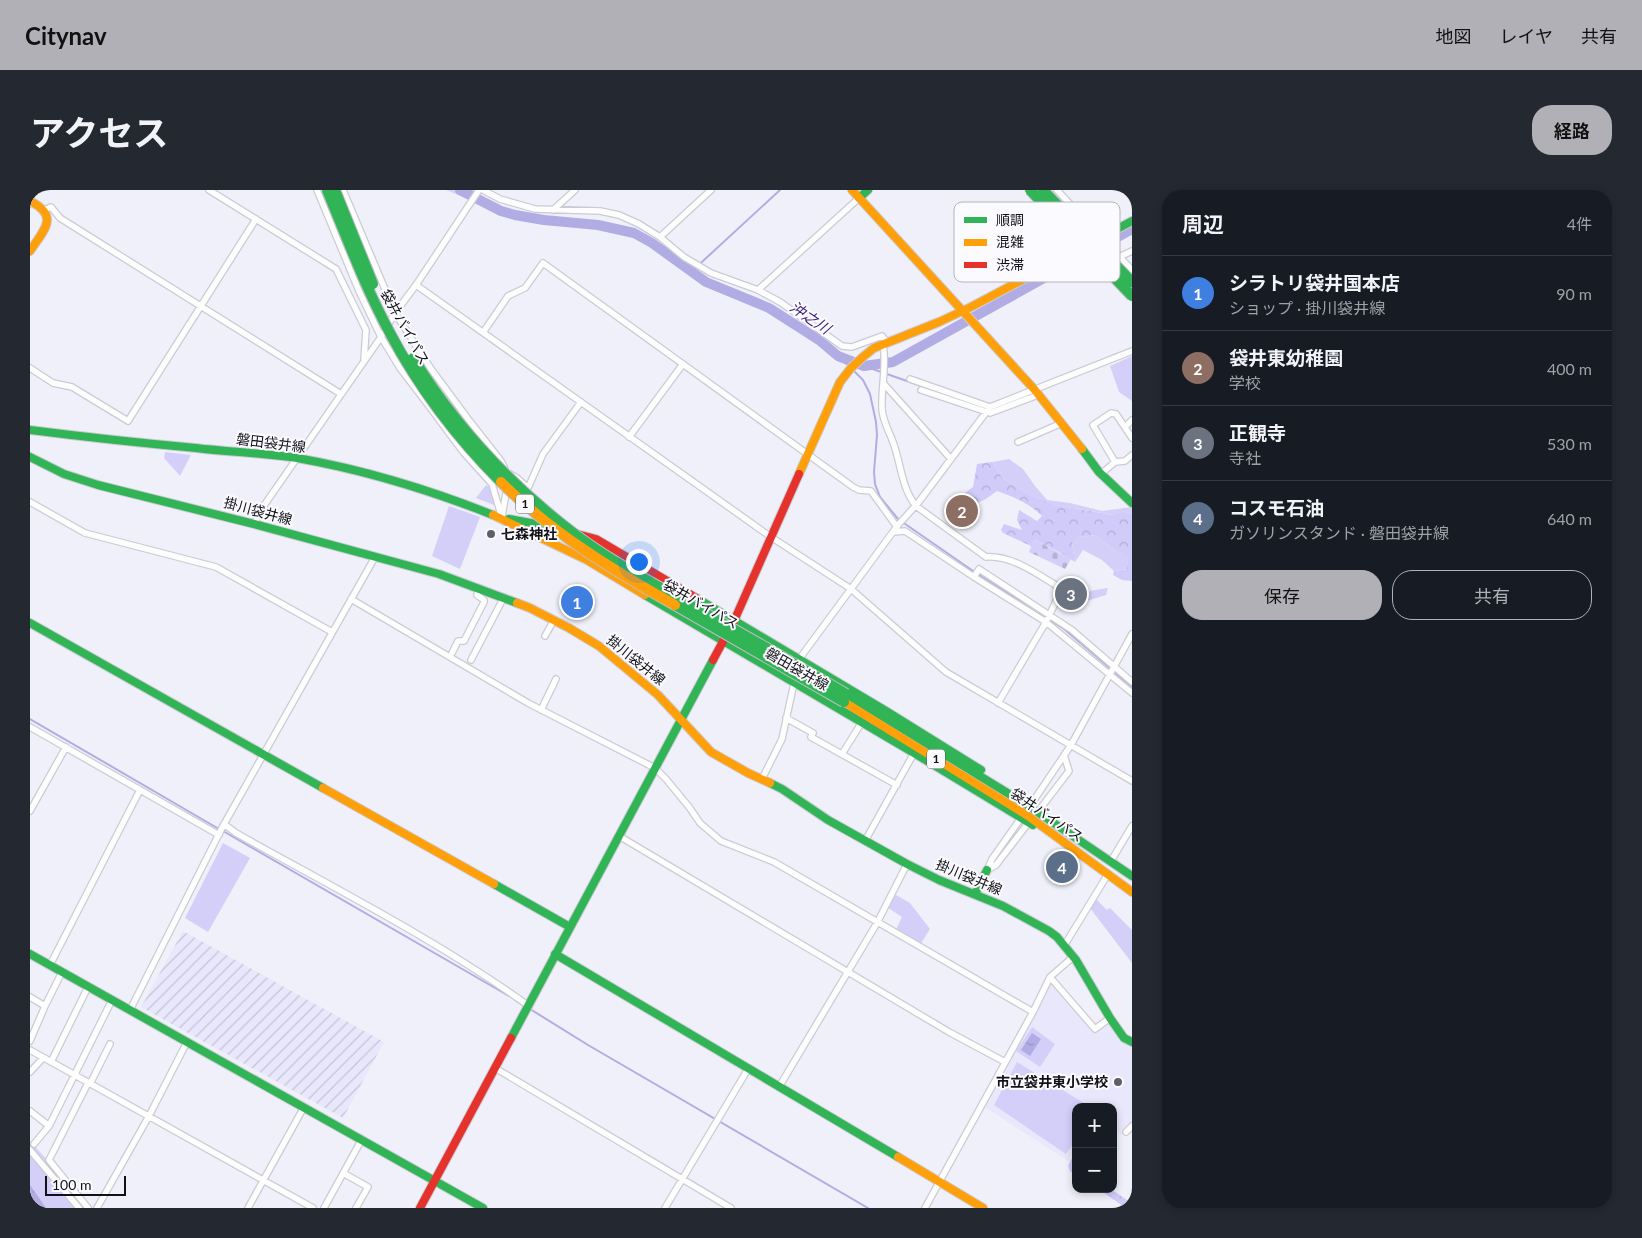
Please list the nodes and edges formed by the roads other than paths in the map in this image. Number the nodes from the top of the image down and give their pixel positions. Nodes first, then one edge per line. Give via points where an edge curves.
1 (208, 190) edge
2 (317, 190) edge
3 (327, 190) edge
4 (335, 190) edge
5 (342, 190) edge
6 (479, 190) edge
7 (483, 190) edge
8 (575, 190) edge
9 (712, 190) edge
10 (868, 190) edge
11 (1030, 190) edge
12 (1043, 190) edge
13 (1056, 190) edge
14 (855, 194) edge
15 (30, 200) edge
16 (1042, 202) edge
17 (1055, 202) edge
18 (1067, 202) edge
19 (44, 210) junction
20 (553, 210) junction
21 (256, 219) junction
22 (1132, 220) edge
23 (1120, 226) edge
24 (660, 237) junction
25 (30, 251) edge
26 (1132, 251) edge
27 (1120, 257) edge
28 (1120, 258) edge
29 (1120, 270) edge
30 (1132, 270) edge
31 (1020, 282) edge
32 (1119, 282) edge
33 (1132, 282) edge
34 (416, 284) junction
35 (758, 290) junction
36 (1132, 296) edge
37 (201, 306) junction
38 (395, 313) junction
39 (967, 315) junction
40 (484, 331) junction
41 (381, 337) junction
42 (885, 343) junction
43 (1132, 351) edge
44 (364, 360) junction
45 (683, 364) junction
46 (30, 368) edge
47 (910, 379) dead end
48 (884, 384) junction
49 (921, 390) dead end
50 (1036, 392) junction
51 (341, 394) junction
52 (581, 402) junction
53 (990, 407) junction
54 (986, 413) junction
55 (1132, 420) edge
56 (1062, 424) junction
57 (1125, 427) junction
58 (30, 430) edge
59 (630, 437) junction
60 (1132, 438) edge
61 (1018, 442) dead end
62 (807, 454) junction
63 (1132, 456) edge
64 (30, 457) edge
65 (296, 458) junction
66 (951, 459) junction
67 (1115, 462) junction
68 (506, 472) junction
69 (1101, 474) junction
70 (30, 502) edge
71 (1132, 503) edge
72 (916, 506) junction
73 (502, 518) junction
74 (254, 524) junction
75 (896, 528) junction
76 (771, 537) junction
77 (375, 557) junction
78 (976, 574) junction
79 (479, 588) junction
80 (851, 589) junction
81 (504, 597) junction
82 (351, 599) junction
83 (1047, 618) junction
84 (554, 620) junction
85 (734, 621) junction
86 (30, 623) edge
87 (332, 632) junction
88 (1132, 634) edge
89 (545, 636) dead end
90 (723, 642) junction
91 (452, 653) dead end
92 (800, 658) junction
93 (472, 660) dead end
94 (1113, 670) junction
95 (556, 679) dead end
96 (1132, 682) edge
97 (794, 684) junction
98 (1132, 693) edge
99 (845, 698) junction
100 (998, 703) junction
101 (541, 710) junction
102 (786, 718) junction
103 (680, 719) junction
104 (862, 722) junction
105 (30, 726) edge
106 (1071, 745) junction
107 (66, 747) junction
108 (914, 753) junction
109 (263, 754) junction
110 (842, 754) junction
111 (1064, 755) junction
112 (654, 768) junction
113 (762, 779) junction
114 (1132, 781) edge
115 (897, 785) junction
116 (140, 790) junction
117 (1036, 806) junction
118 (30, 812) edge
119 (1025, 820) junction
120 (224, 825) junction
121 (1132, 826) edge
122 (219, 834) junction
123 (619, 836) junction
124 (1076, 837) junction
125 (864, 841) junction
126 (1075, 850) junction
127 (1111, 861) junction
128 (907, 864) junction
129 (987, 870) joint
130 (1108, 874) junction
131 (1132, 876) edge
132 (1132, 892) edge
133 (975, 894) junction
134 (876, 923) junction
135 (570, 927) junction
136 (1064, 946) junction
137 (30, 954) edge
138 (556, 954) junction
139 (1073, 957) junction
140 (50, 965) junction
141 (62, 972) junction
142 (847, 972) junction
143 (1050, 977) junction
144 (88, 987) junction
145 (30, 997) edge
146 (112, 1000) junction
147 (45, 1006) junction
148 (130, 1010) junction
149 (526, 1010) junction
150 (1033, 1012) junction
151 (1110, 1018) junction
152 (30, 1041) edge
153 (187, 1042) junction
154 (1132, 1042) edge
155 (110, 1044) dead end
156 (30, 1050) edge
157 (43, 1058) junction
158 (51, 1062) junction
159 (1005, 1062) junction
160 (495, 1068) junction
161 (748, 1069) junction
162 (30, 1072) edge
163 (74, 1075) junction
164 (89, 1083) junction
165 (779, 1087) junction
166 (304, 1107) junction
167 (30, 1111) edge
168 (148, 1116) junction
169 (49, 1126) junction
170 (1132, 1126) edge
171 (1126, 1132) dead end
172 (362, 1139) junction
173 (34, 1144) dead end
174 (30, 1150) edge
175 (343, 1173) junction
176 (435, 1180) junction
177 (683, 1180) junction
178 (264, 1181) junction
179 (940, 1182) junction
180 (477, 1206) edge
181 (79, 1208) edge
182 (88, 1208) edge
183 (97, 1208) edge
184 (248, 1208) edge
185 (313, 1208) edge
186 (324, 1208) edge
187 (356, 1208) edge
188 (420, 1208) edge
189 (665, 1208) edge
190 (731, 1208) edge
191 (925, 1208) edge
192 (983, 1208) edge

1 - 21 street
2 - 41 street
3 - 99 main road, 袋井バイパス / 1, bridge via 363,277 415,376 466,445 488,468 540,517 615,570
4 - 99 main road, 袋井バイパス / 1, bridge via 369,275 419,369 474,440 522,490 578,536
5 - 38 street
6 - 34 street
7 - 20 street via 500,199 535,209
8 - 20 street
9 - 24 street
10 - 14 main road
11 - 16 main road, bridge
12 - 17 main road, bridge
13 - 18 street
14 - 35 street
14 - 39 main road
15 - 19 main road
19 - 25 main road via 48,224
19 - 37 street via 51,207 60,218
20 - 24 street via 600,211 625,218
21 - 37 street
21 - 44 street via 336,269 366,330
22 - 23 main road
24 - 35 street via 711,273
26 - 27 street
28 - 30 street
29 - 33 main road, bridge
31 - 39 main road
32 - 36 main road, bridge
34 - 38 street
34 - 40 street
35 - 42 street via 842,346 852,347 882,336
37 - 46 street via 128,421 72,387 53,383
37 - 51 street
38 - 41 street
38 - 68 street via 431,369
39 - 42 main road via 949,317
39 - 50 main road
40 - 45 street via 508,296 525,288 543,263
40 - 52 street
41 - 44 street
41 - 73 street via 428,406 492,484
42 - 48 street
42 - 62 main road via 864,355 848,370
43 - 50 street
44 - 51 street
45 - 59 street
45 - 62 street
47 - 53 street
48 - 66 street
48 - 72 street via 884,421 909,498
49 - 54 street
50 - 53 street
50 - 54 street
50 - 56 main road
51 - 65 street
52 - 59 street
52 - 68 street via 543,454 528,488
53 - 54 street
54 - 66 street
55 - 57 street
56 - 61 street
56 - 69 main road
57 - 60 street
57 - 67 street via 1116,414 1111,413 1093,426
58 - 65 main road, 磐田袋井線
59 - 76 street
62 - 75 street via 853,487 871,491
62 - 76 main road
63 - 67 street
64 - 74 main road, 掛川袋井線 via 81,480
65 - 73 main road, 磐田袋井線 via 412,485
65 - 74 street
66 - 72 street
67 - 69 street
68 - 73 street
69 - 71 main road
70 - 87 street via 85,533 216,567
72 - 75 street
72 - 83 street via 986,557 997,556 1022,566 1062,590
73 - 85 main road, 磐田袋井線 via 596,539
73 - 90 main road, 磐田袋井線 via 587,560
74 - 77 main road, 掛川袋井線
75 - 78 street
75 - 80 street
76 - 80 street
76 - 85 main road
77 - 79 main road, 掛川袋井線
77 - 82 street
78 - 83 street
78 - 83 street via 979,569
79 - 81 main road, 掛川袋井線
79 - 91 street via 477,595 484,602 464,641 458,641
80 - 92 street
80 - 100 street via 946,672
81 - 84 main road, 掛川袋井線
81 - 93 street
82 - 87 street
82 - 101 street
83 - 94 street
83 - 94 street via 1072,630
83 - 100 street
84 - 89 street
84 - 103 main road, 掛川袋井線 via 598,646 658,695
85 - 90 main road
85 - 92 main road, 磐田袋井線
86 - 109 main road
87 - 109 street
88 - 94 street
90 - 97 main road, 磐田袋井線
90 - 103 main road
92 - 117 main road, 磐田袋井線
94 - 96 street
94 - 98 street
94 - 106 street
95 - 101 street
97 - 102 street
97 - 104 main road, 磐田袋井線
99 - 124 main road, 袋井バイパス / 1 via 971,769
99 - 126 main road, 袋井バイパス / 1
100 - 106 street
101 - 112 street
102 - 110 street
102 - 113 street via 782,739
103 - 112 main road
103 - 113 main road, 掛川袋井線 via 711,752
104 - 108 main road, 磐田袋井線
104 - 110 street
105 - 107 street
106 - 111 street
106 - 114 street
107 - 116 street
107 - 118 street
108 - 115 street
108 - 119 main road, 磐田袋井線
109 - 120 street
109 - 135 main road
110 - 115 street
111 - 117 street
111 - 117 street via 1070,771
112 - 123 main road
112 - 134 street via 700,823 721,842 774,862
113 - 125 main road, 掛川袋井線 via 782,788
115 - 125 street
116 - 122 street
116 - 140 street
117 - 124 main road, 磐田袋井線
119 - 126 main road, 磐田袋井線 via 1059,844
119 - 129 street via 996,865
120 - 122 street
120 - 149 street via 496,982
121 - 127 street
122 - 148 street
123 - 135 main road
123 - 142 street
124 - 127 main road, 袋井バイパス / 1
125 - 128 main road, 掛川袋井線
126 - 130 main road, 袋井バイパス / 1
127 - 131 main road, 袋井バイパス / 1
128 - 133 main road, 掛川袋井線
128 - 134 street
129 - 133 main road
130 - 132 main road, 袋井バイパス / 1
130 - 136 street
133 - 136 main road, 掛川袋井線 via 1049,930
134 - 142 street
134 - 150 street
135 - 138 main road
136 - 139 main road, 掛川袋井線
137 - 140 main road
138 - 149 main road
138 - 161 main road
139 - 143 street
139 - 151 main road, 掛川袋井線
140 - 141 main road
141 - 144 main road
141 - 147 street
142 - 159 street
142 - 165 street
143 - 150 street
143 - 151 street via 1095,1029
144 - 146 main road
144 - 158 street
145 - 147 street
146 - 148 main road
146 - 163 street
147 - 152 street
148 - 153 main road
149 - 160 main road
150 - 159 street
151 - 154 main road, 掛川袋井線 via 1124,1038
153 - 166 main road
153 - 168 street
155 - 164 street
156 - 157 street
157 - 158 street
157 - 162 street
158 - 163 street
159 - 179 street
160 - 176 main road
160 - 177 street
161 - 165 main road
161 - 177 street
163 - 164 street
163 - 169 street
164 - 168 street
164 - 182 street via 49,1160
165 - 179 main road
166 - 172 main road
166 - 178 street
167 - 169 street
168 - 178 street
168 - 183 street
169 - 173 street
170 - 171 street
172 - 175 street
172 - 176 main road
174 - 181 street
175 - 186 street
175 - 187 street via 368,1187
176 - 180 main road
176 - 188 main road
177 - 189 street
177 - 190 street
178 - 184 street
178 - 185 street
179 - 191 street
179 - 192 main road

